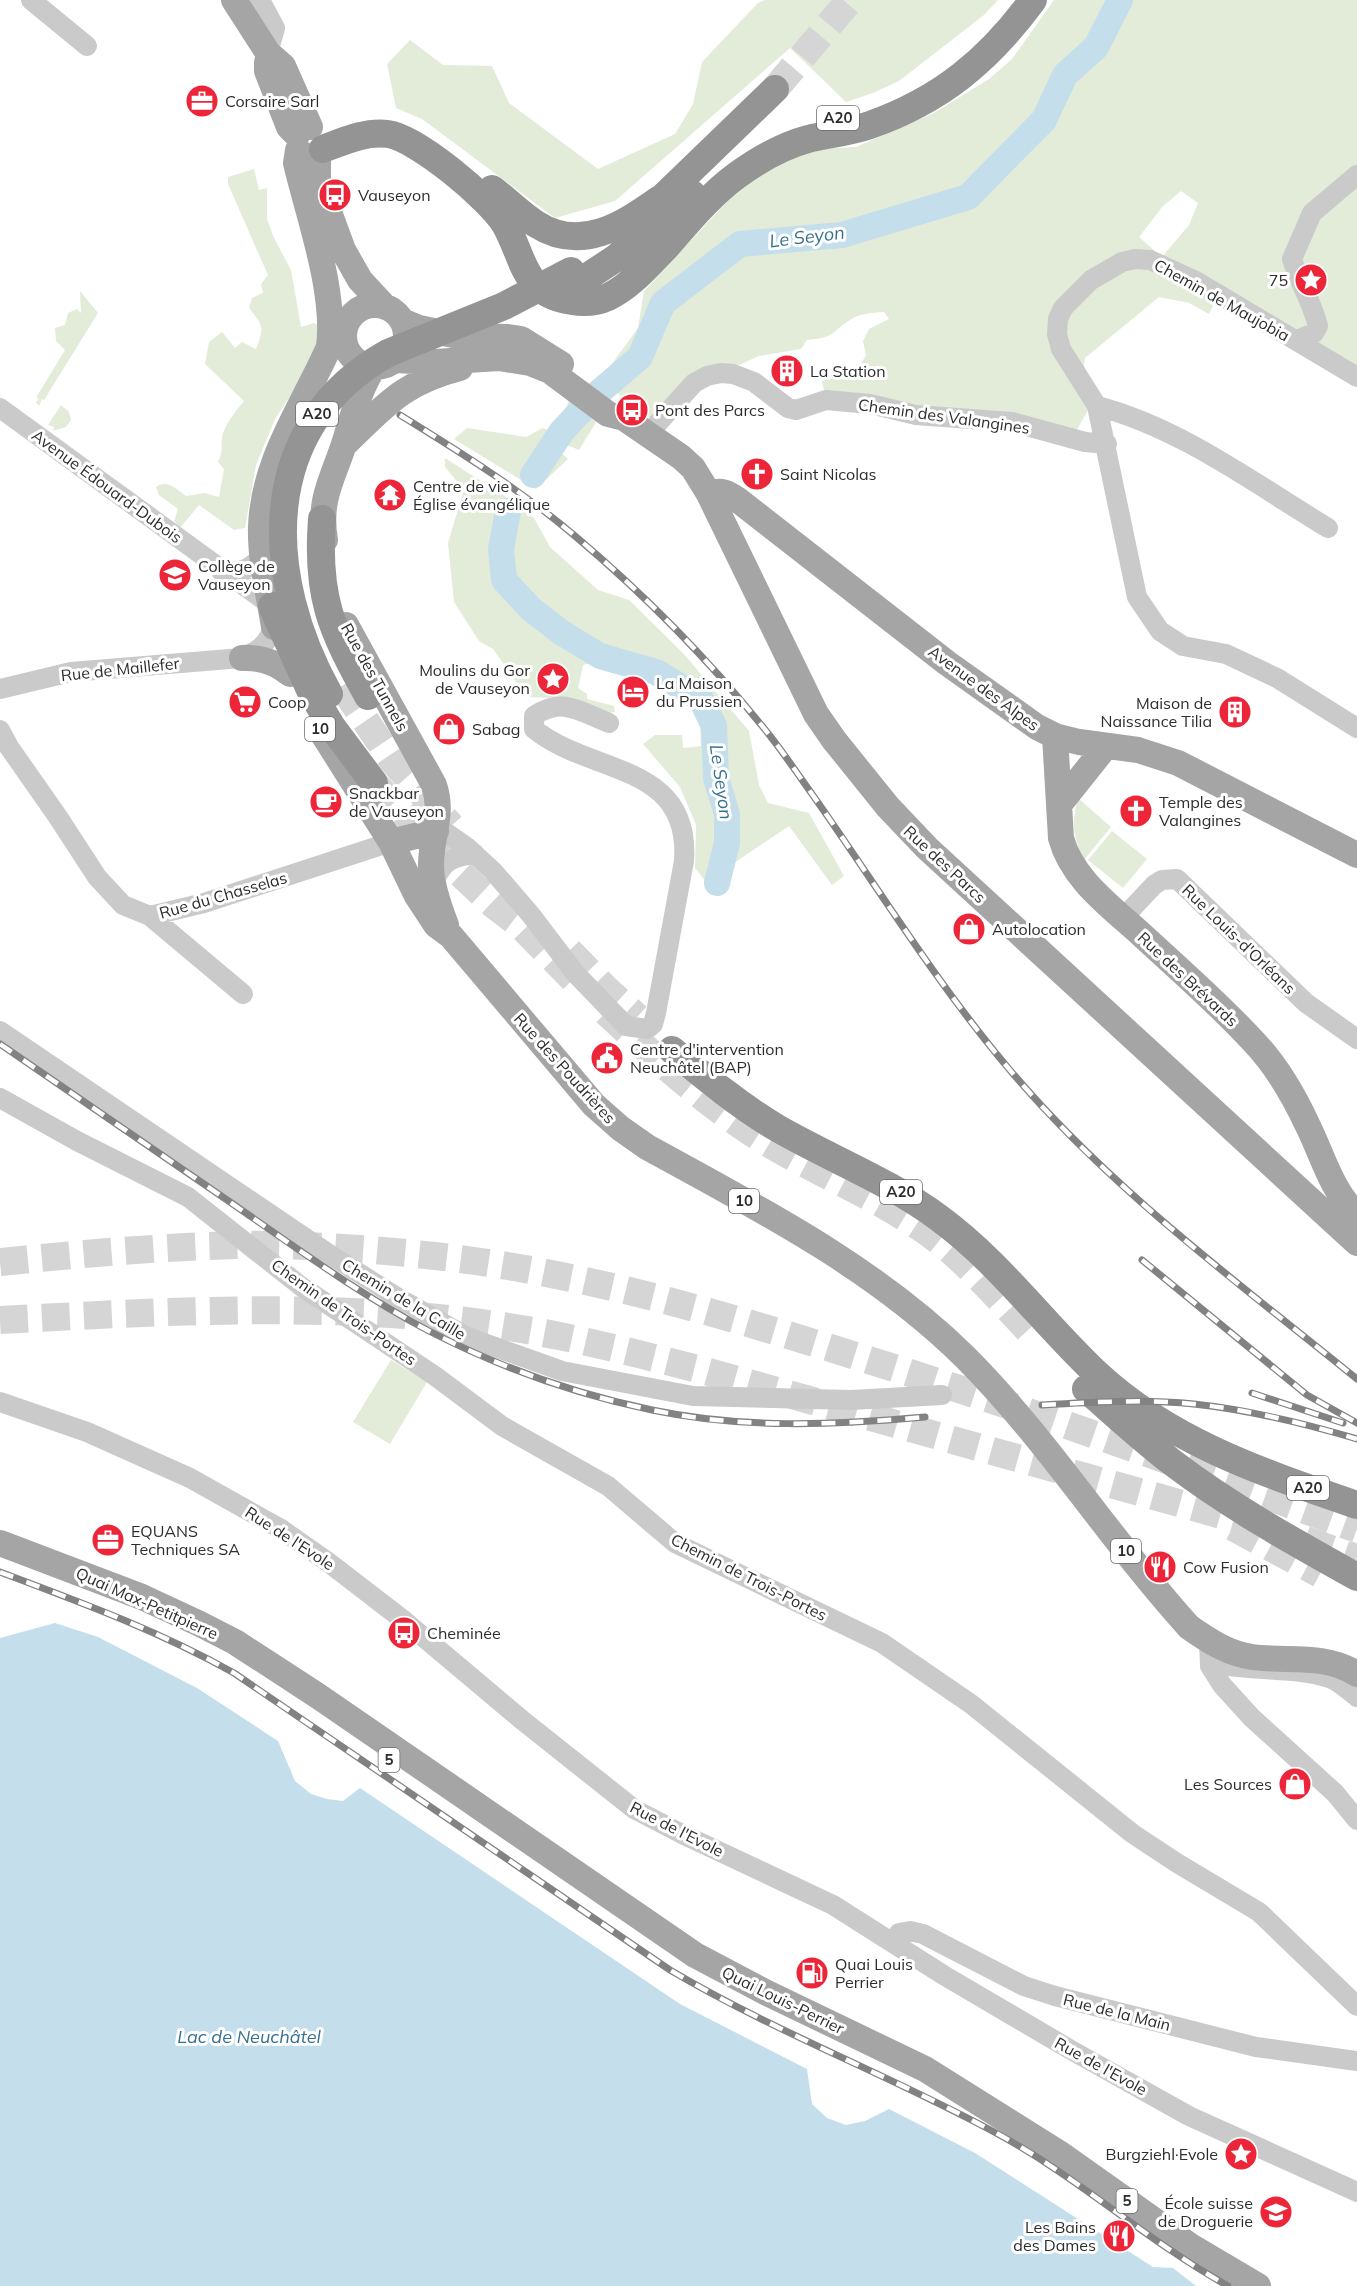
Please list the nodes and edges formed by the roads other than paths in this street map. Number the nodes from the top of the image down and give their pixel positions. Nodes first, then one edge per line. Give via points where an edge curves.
1 (31, 0) edge
2 (234, 0) edge
3 (260, 0) edge
4 (1015, 0) edge
5 (1033, 0) edge
6 (87, 46) dead end
7 (268, 53) junction
8 (776, 89) tunnel mouth
9 (311, 141) junction
10 (1357, 175) edge
11 (660, 199) junction
12 (315, 242) junction
13 (575, 277) junction
14 (393, 314) junction
15 (349, 319) junction
16 (1297, 340) junction
17 (349, 354) junction
18 (488, 358) junction
19 (384, 363) junction
20 (1357, 377) edge
21 (584, 388) junction
22 (1097, 406) junction
23 (0, 408) edge
24 (294, 418) junction
25 (648, 434) junction
26 (344, 444) junction
27 (1107, 444) junction
28 (710, 494) junction
29 (322, 519) junction
30 (1328, 528) dead end
31 (263, 556) junction
32 (221, 571) junction
33 (273, 616) junction
34 (242, 658) junction
35 (290, 674) junction
36 (0, 689) edge
37 (609, 723) dead end
38 (1357, 728) edge
39 (0, 730) edge
40 (1055, 736) junction
41 (1106, 746) junction
42 (374, 783) tunnel mouth
43 (1059, 805) junction
44 (436, 831) junction
45 (391, 842) junction
46 (475, 854) junction
47 (1357, 855) edge
48 (433, 882) junction
49 (150, 916) junction
50 (1123, 918) junction
51 (451, 936) junction
52 (243, 994) dead end
53 (0, 1031) edge
54 (1357, 1039) edge
55 (672, 1050) dead end
56 (0, 1098) edge
57 (1357, 1215) edge
58 (1357, 1243) edge
59 (1032, 1332) tunnel mouth
60 (942, 1395) dead end
61 (0, 1402) edge
62 (1260, 1470) junction
63 (1357, 1488) edge
64 (1357, 1505) edge
65 (0, 1544) edge
66 (0, 1559) edge
67 (1320, 1574) tunnel mouth
68 (1357, 1577) edge
69 (1357, 1597) edge
70 (1209, 1642) junction
71 (1357, 1674) edge
72 (318, 1696) joint
73 (1357, 1697) edge
74 (1357, 1820) edge
75 (894, 1944) junction
76 (1357, 2006) edge
77 (1357, 2061) edge
78 (997, 2115) junction
79 (1357, 2192) edge
80 (1258, 2286) edge

1 - 6 street
2 - 7 main road, 10
3 - 7 street via 274,28
4 - 13 highway, A20 via 972,46 922,85 876,106 770,138 729,163 644,236
5 - 9 highway via 995,47 961,77 928,98 871,124 791,145 756,162 713,195 632,281 595,301 558,298 537,286 495,211 417,144 378,133
7 - 9 main road, 10 via 283,66
8 - 11 highway, A20
9 - 11 highway via 358,118 384,117 402,122 422,133 534,223 564,235 606,232
9 - 12 main road, 10 via 296,163
9 - 14 main road, Rue des Parcs / 10 via 318,182 343,250 360,280
10 - 16 street via 1312,213 1292,259 1318,326 1314,333
11 - 13 highway, A20
12 - 15 main road, 10 via 336,270
12 - 24 main road, 10 via 330,310 330,338
13 - 29 highway, A20 via 530,310 382,374 349,401 322,437 305,480 298,553 313,622 346,692 337,637 321,587
14 - 15 main road via 375,305 356,311
14 - 19 main road via 405,331 405,341 402,351
14 - 21 main road, Rue des Parcs via 419,328 458,336 521,339 550,355
15 - 17 main road via 344,332
16 - 20 street, Chemin de Maujobia
16 - 22 street, Chemin de Maujobia via 1174,269 1150,260 1122,262 1091,280 1063,308 1058,319 1061,349
17 - 19 main road via 356,361
17 - 24 main road, 10 via 320,393
18 - 19 main road, Rue des Parcs
18 - 21 main road, Rue des Parcs via 513,359 544,368
18 - 26 main road, Rue des Parcs via 440,373 404,390
19 - 26 main road, 10 via 357,399
21 - 25 main road, Rue des Parcs via 618,405 624,418
22 - 27 street, Chemin de Maujobia
22 - 30 street via 1125,413 1215,457
23 - 32 street, Avenue Édouard-Dubois
24 - 26 main road via 310,415 323,419
24 - 31 main road, 10 via 271,468 265,493
25 - 27 street, Chemin des Valangines via 694,383 721,373 754,382 796,410 826,400 870,404 916,415 1012,422 1084,442
25 - 28 main road, Rue des Parcs via 693,468
26 - 29 main road, 10 via 327,491
27 - 38 street via 1137,597 1160,631 1183,646 1226,654 1277,678
28 - 40 main road, Avenue des Alpes via 728,494 947,663
28 - 58 main road, Rue des Parcs via 816,714 901,822
29 - 44 main road, Rue des Tunnels / 10 via 339,611 434,785 439,803
31 - 32 street via 242,572
31 - 33 main road, 10
32 - 33 street, Avenue Édouard-Dubois
33 - 34 street via 266,643
33 - 35 main road, Rue des Poudrières / 10 via 281,655
33 - 42 highway via 332,727
34 - 35 main road via 269,661
34 - 36 street, Rue de Maillefer via 71,672
35 - 45 main road, Rue des Poudrières / 10
37 - 46 street via 558,705 534,716 534,729 547,740 658,789 679,817 684,861 653,1024 647,1029 626,1026 575,973 531,915
39 - 49 street, Rue du Chasselas via 97,877 123,905
40 - 41 main road, Avenue des Alpes
40 - 43 main road, Rue des Brévards
41 - 43 main road
41 - 47 main road, Avenue des Alpes via 1138,750 1178,763
43 - 50 main road, Rue des Brévards via 1061,837 1069,860
44 - 45 main road
44 - 46 street via 448,834
44 - 48 main road, Rue des Tunnels / 10 via 430,862
45 - 49 street, Rue du Chasselas via 204,903
45 - 51 main road, Rue des Poudrières / 10 via 435,925
46 - 48 street via 450,859
48 - 51 main road, Rue des Tunnels / 10
49 - 52 street
50 - 54 street, Rue Louis-d'Orléans via 1154,885 1178,879 1306,1003
50 - 57 main road, Rue des Brévards via 1266,1054 1308,1125 1338,1192
51 - 70 main road, Rue des Poudrières / 10 via 590,1101 620,1128 806,1236 889,1293 964,1356 1050,1454 1173,1610
53 - 60 street, Chemin de la Caille via 341,1262 453,1331 478,1341 562,1371 693,1396 850,1400
55 - 62 highway, A20 via 777,1128 877,1178 940,1218 970,1242 1098,1375 1137,1406 1194,1442
56 - 76 street, Chemin de Trois-Portes via 189,1197 302,1287 502,1426 608,1486 675,1543 882,1643 972,1704 1133,1834 1259,1912
59 - 68 highway via 1084,1387 1175,1465 1259,1521
61 - 75 street, Rue de l'Evole via 87,1432 182,1474 280,1529 402,1619 634,1809 807,1891
62 - 63 highway, A20
62 - 64 highway, A20
65 - 72 main road, Quai Max-Petitpierre / 5 via 174,1611 235,1642
66 - 78 main road, 5 via 140,1611 234,1657 705,1974
67 - 69 highway
70 - 71 main road, 10 via 1251,1657 1326,1661
70 - 73 street via 1230,1666 1312,1673 1335,1681
70 - 74 street via 1210,1666 1222,1685 1252,1718 1335,1793
72 - 78 main road, Quai Louis-Perrier / 5 via 694,1954 926,2069
75 - 77 street, Rue de la Main via 899,1934 923,1934 1024,1986 1055,1996 1256,2047
75 - 79 street, Rue de l'Evole via 1189,2115
78 - 80 main road, Quai Louis-Perrier / 5 via 1192,2247

